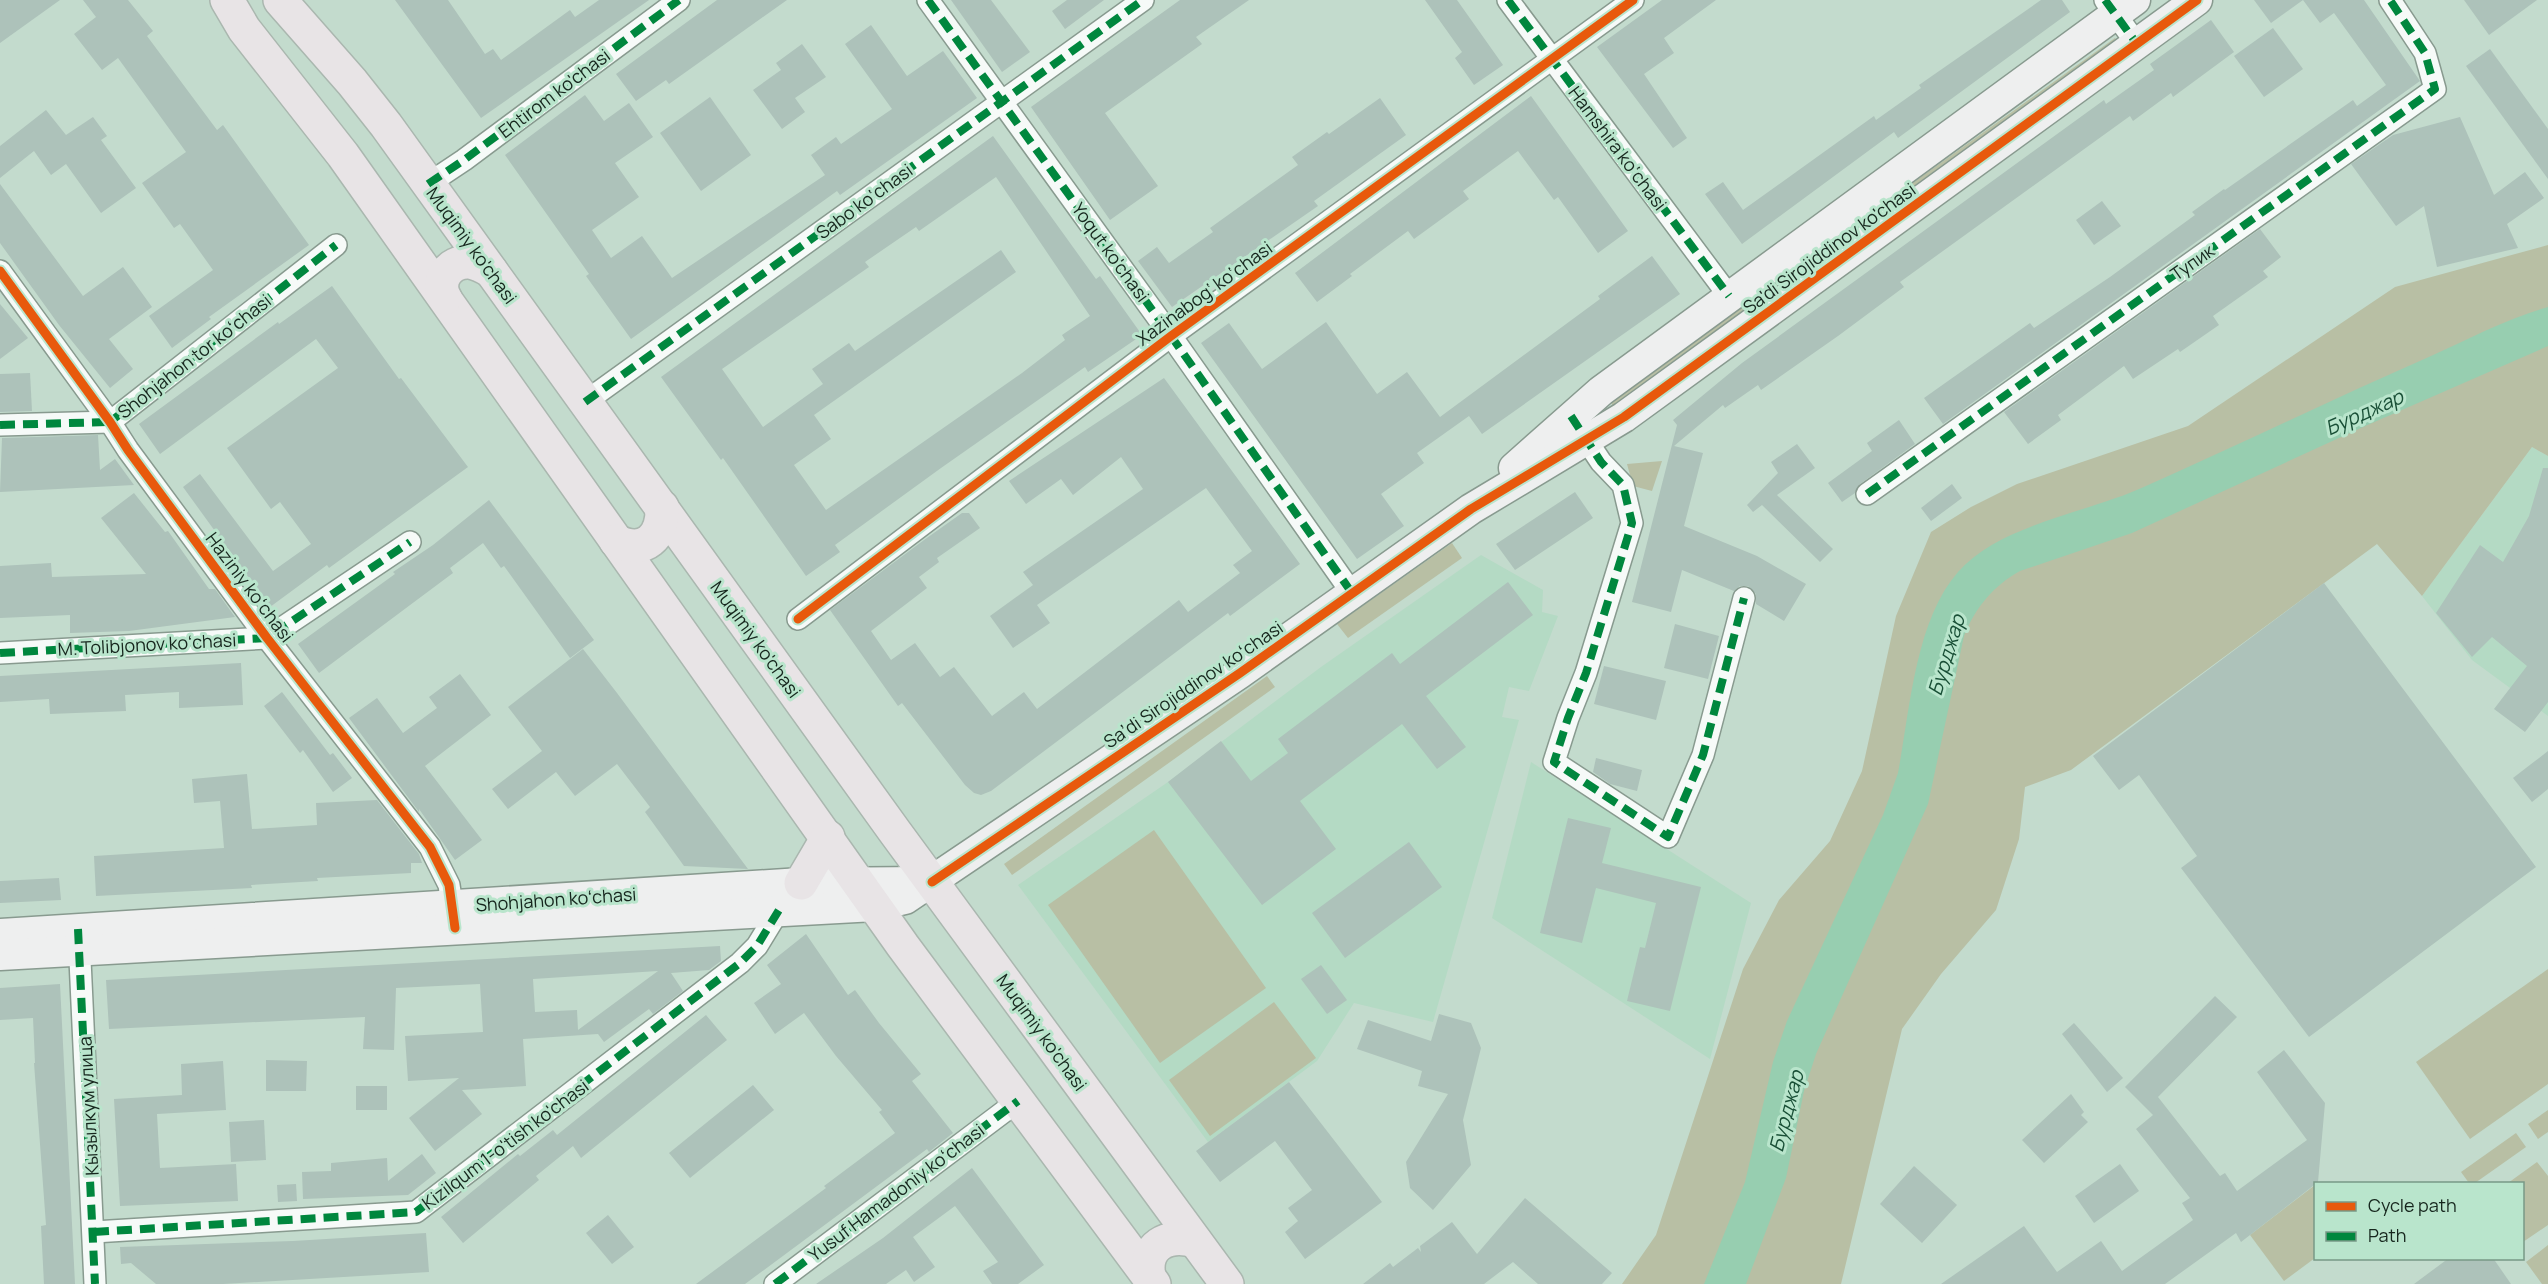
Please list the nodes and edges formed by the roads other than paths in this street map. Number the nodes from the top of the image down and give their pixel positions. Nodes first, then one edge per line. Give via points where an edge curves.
1 (218, 0) edge
2 (226, 0) edge
3 (280, 0) edge
4 (304, 0) edge
5 (679, 0) edge
6 (928, 0) edge
7 (1143, 0) edge
8 (1508, 0) edge
9 (1633, 0) edge
10 (2197, 0) edge
11 (2390, 0) edge
12 (2118, 5) edge
13 (244, 29) junction
14 (2137, 44) junction
15 (1552, 59) junction
16 (352, 82) junction
17 (1003, 101) junction
18 (428, 184) junction
19 (336, 245) dead end
20 (0, 271) edge
21 (491, 271) junction
22 (1729, 296) junction
23 (445, 298) junction
24 (1172, 336) junction
25 (585, 402) junction
26 (110, 422) junction
27 (0, 425) edge
28 (1578, 428) junction
29 (1867, 494) dead end
30 (662, 507) junction
31 (1471, 509) joint
32 (616, 541) junction
33 (410, 542) dead end
34 (1352, 593) junction
35 (1744, 598) dead end
36 (798, 619) dead end
37 (267, 638) junction
38 (0, 653) edge
39 (828, 837) junction
40 (801, 883) junction
41 (892, 900) junction
42 (779, 910) junction
43 (454, 917) junction
44 (0, 934) edge
45 (79, 940) junction
46 (0, 955) edge
47 (1018, 1101) junction
48 (93, 1232) junction
49 (1195, 1241) junction
50 (1151, 1281) edge
51 (95, 1284) edge
52 (775, 1284) edge
53 (1227, 1284) edge

1 - 13 main road
2 - 13 main road, Muqimiy ko'chasi
3 - 16 main road, Muqimiy ko'chasi
4 - 16 main road
5 - 18 street, Ehtirom ko'chasi
6 - 17 street, Yoqut ko'chasi
7 - 17 street, Sabo ko‘chasi
8 - 15 street, Hamshira ko‘chasi
9 - 15 street, Xazinabog‘ ko‘chasi
10 - 14 street, Sa'di Sirojiddinov ko'chasi
11 - 29 street, Тупик via 2425,53 2435,89
12 - 14 street
12 - 22 street, Sa'di Sirojiddinov ko'chasi
13 - 23 main road, Muqimiy ko'chasi via 343,155
14 - 28 street, Sa'di Sirojiddinov ko'chasi via 1624,417
15 - 22 street, Hamshira ko‘chasi
15 - 24 street, Xazinabog‘ ko‘chasi
16 - 18 main road, Muqimiy ko'chasi
17 - 24 street, Yoqut ko'chasi
17 - 25 street, Sabo ko‘chasi
18 - 21 main road, Muqimiy ko'chasi
19 - 26 street, Shohjahon tor koʻchasi
20 - 26 street, Haziniy koʻchasi
21 - 23 main road via 467,262 451,267 440,286
21 - 25 main road, Muqimiy ko'chasi
22 - 28 street, Sa'di Sirojiddinov ko'chasi
23 - 32 main road, Muqimiy ko'chasi
24 - 34 street, Yoqut ko'chasi
24 - 36 street, Xazinabog‘ ko‘chasi
25 - 30 main road, Muqimiy ko'chasi
26 - 27 street, Shohjahon tor koʻchasi
26 - 37 street, Haziniy koʻchasi
28 - 31 street, Sa'di Sirojiddinov ko'chasi
28 - 35 street via 1601,462 1623,485 1632,522 1554,762 1668,837 1703,754
30 - 32 main road via 661,526 651,541 634,546
30 - 41 main road, Muqimiy ko'chasi
31 - 34 street, Saʼdi Sirojiddinov koʻchasi
32 - 39 main road, Muqimiy ko'chasi
33 - 37 street
34 - 41 street, Saʼdi Sirojiddinov koʻchasi via 1240,673
37 - 38 street, M. Tolibjonov koʻchasi
37 - 43 street, Haziniy koʻchasi via 430,848 449,885
39 - 40 main road
39 - 41 main road, Muqimiy ko'chasi
40 - 41 street, Shohjahon koʻchasi
40 - 43 street, Shohjahon koʻchasi
41 - 42 street, Shohjahon koʻchasi
41 - 47 main road, Muqimiy ko'chasi
41 - 49 main road, Muqimiy ko'chasi
42 - 43 street, Shohjahon koʻchasi
42 - 48 street, Kizilqum 1-o'tish ko'chasi via 757,946 740,963 416,1212
43 - 45 street, Shohjahon koʻchasi
44 - 45 street, Shohjahon koʻchasi
45 - 46 street, Shohjahon koʻchasi
45 - 48 street, Кызылкум улица
47 - 50 main road, Muqimiy ko'chasi
47 - 52 street, Yusuf Hamadoniy koʻchasi
48 - 51 street, Кызылкум улица
49 - 50 main road via 1177,1238 1159,1243 1149,1256
49 - 53 main road, Muqimiy ko'chasi

